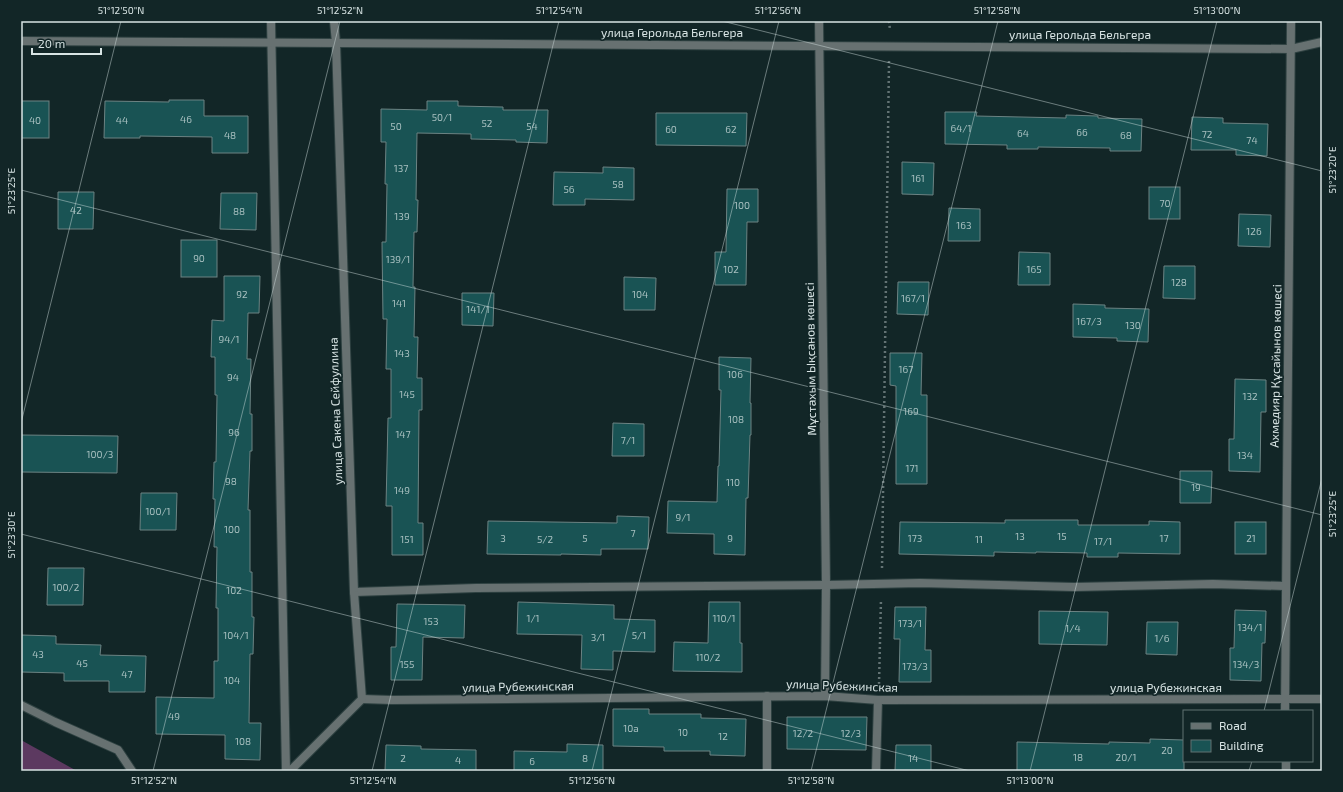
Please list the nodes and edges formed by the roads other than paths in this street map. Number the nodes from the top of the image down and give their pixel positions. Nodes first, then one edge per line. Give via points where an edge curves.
1 (271, 21) edge
2 (334, 21) edge
3 (818, 21) edge
4 (1291, 21) edge
5 (21, 40) edge
6 (1322, 42) edge
7 (271, 43) junction
8 (336, 43) junction
9 (818, 46) junction
10 (1291, 49) junction
11 (826, 585) junction
12 (1286, 586) junction
13 (354, 592) junction
14 (767, 696) junction
15 (825, 696) junction
16 (362, 699) junction
17 (1322, 699) edge
18 (878, 700) junction
19 (1284, 700) junction
20 (21, 705) edge
21 (1285, 710) edge
22 (132, 771) edge
23 (286, 771) edge
24 (290, 771) edge
25 (767, 771) edge
26 (876, 771) edge

1 - 7 street
2 - 8 street, улица Сакена Сейфуллина
3 - 9 street, Мұстахым Ықсанов көшесі
4 - 10 street, Ахмедияр Құсайынов көшесі
5 - 7 street, улица Герольда Бельгера
6 - 10 street, улица Герольда Бельгера
7 - 8 street, улица Герольда Бельгера
7 - 23 street
8 - 9 street, улица Герольда Бельгера
8 - 13 street, улица Сакена Сейфуллина
9 - 10 street, улица Герольда Бельгера
9 - 11 street, Мұстахым Ықсанов көшесі
10 - 12 street, Ахмедияр Құсайынов көшесі
11 - 12 street via 920,583 1074,587 1213,584
11 - 13 street via 476,588
11 - 15 street, Мұстахым Ықсанов көшесі
12 - 19 street, Ахмедияр Құсайынов көшесі
13 - 16 street, улица Сакена Сейфуллина
14 - 15 street, улица Рубежинская
14 - 16 street, улица Рубежинская
14 - 25 street
15 - 18 street, улица Рубежинская
16 - 24 street
17 - 19 street, улица Рубежинская
18 - 19 street, улица Рубежинская
18 - 26 street
19 - 21 street, Ахмедияр Құсайынов көшесі
20 - 22 street via 118,750

